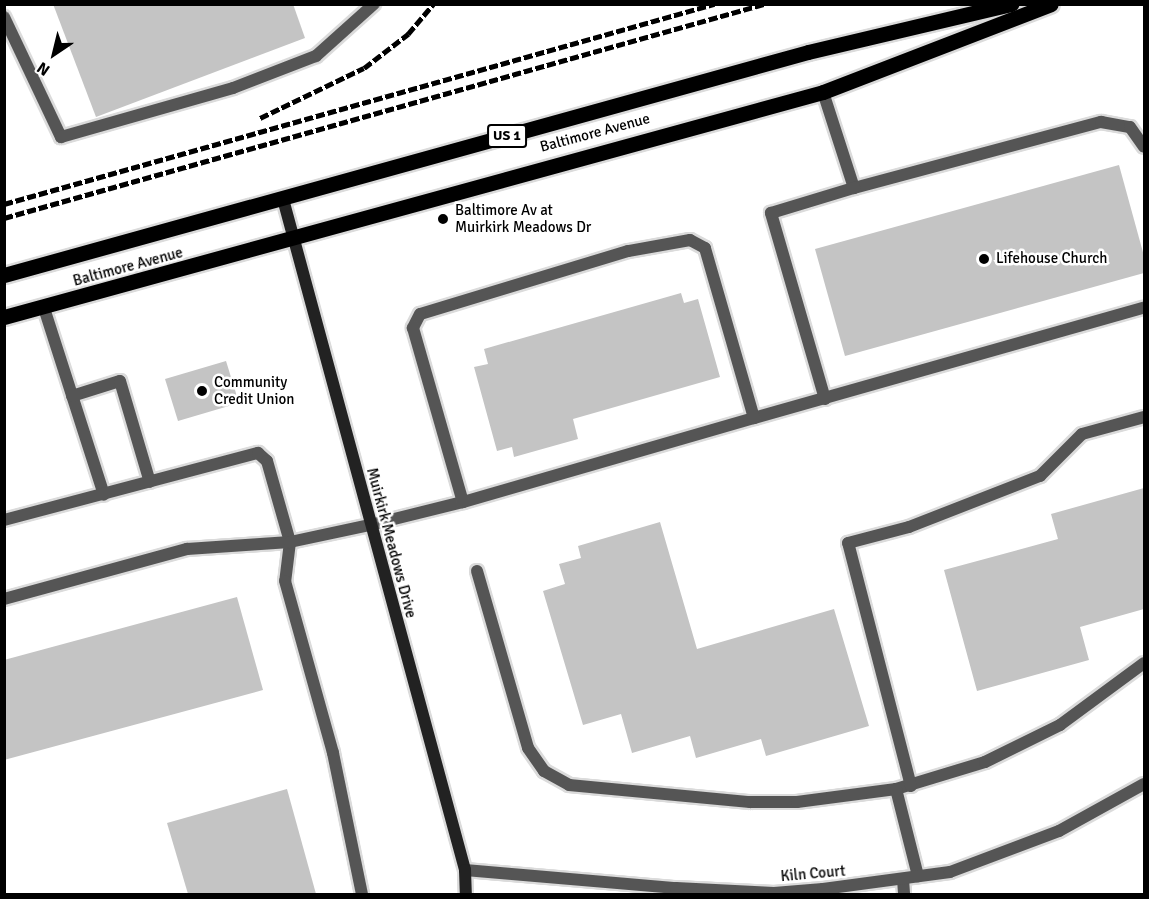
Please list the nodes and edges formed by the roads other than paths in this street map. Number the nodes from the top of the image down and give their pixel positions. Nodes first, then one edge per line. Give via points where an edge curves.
1 (374, 4) edge
2 (1011, 4) edge
3 (1051, 4) edge
4 (4, 17) edge
5 (822, 92) junction
6 (1144, 147) edge
7 (854, 188) junction
8 (282, 199) junction
9 (293, 240) junction
10 (4, 275) edge
11 (44, 308) junction
12 (1144, 308) edge
13 (4, 317) edge
14 (72, 396) junction
15 (825, 399) junction
16 (1144, 417) edge
17 (754, 418) junction
18 (150, 482) junction
19 (104, 495) junction
20 (463, 502) junction
21 (4, 520) edge
22 (370, 525) junction
23 (290, 542) junction
24 (477, 571) dead end
25 (4, 599) edge
26 (1144, 663) edge
27 (1144, 784) edge
28 (911, 786) junction
29 (896, 789) junction
30 (465, 870) junction
31 (918, 876) junction
32 (903, 879) junction
33 (676, 891) edge
34 (362, 894) edge
35 (466, 894) edge
36 (904, 894) edge

1 - 4 street via 316,56 233,88 61,137
2 - 8 main road, Baltimore Avenue / US 1 via 808,52
3 - 5 main road, Baltimore Avenue / US 1
5 - 7 street
5 - 9 main road, Baltimore Avenue / US 1 via 562,160
6 - 7 street via 1130,127 1101,122
7 - 15 street via 771,213
8 - 9 main road, Muirkirk Meadows Drive
8 - 10 main road, Baltimore Avenue / US 1
9 - 11 main road, Baltimore Avenue / US 1
9 - 22 main road, Muirkirk Meadows Drive
11 - 13 main road, Baltimore Avenue / US 1
11 - 14 street
12 - 15 street
14 - 18 street via 120,381
14 - 19 street
15 - 17 street
16 - 28 street via 1082,434 1040,476 909,527 848,543
17 - 20 street
17 - 20 street via 705,248 690,240 628,251 420,314 412,328
18 - 19 street
18 - 23 street via 258,453 267,461
19 - 21 street
20 - 22 street
22 - 23 street
22 - 30 main road, Muirkirk Meadows Drive
23 - 25 street via 188,549
23 - 34 street via 285,581 333,753
24 - 29 street via 528,748 554,778 569,785 685,799 750,802 797,802
26 - 28 street via 1060,725 985,762
27 - 31 street, Kiln Court via 1021,848 950,872
28 - 29 street
29 - 31 street
30 - 33 street, Kiln Court
30 - 35 main road, Muirkirk Meadows Drive
31 - 32 street, Kiln Court
32 - 33 street, Kiln Court via 774,892
32 - 36 street

